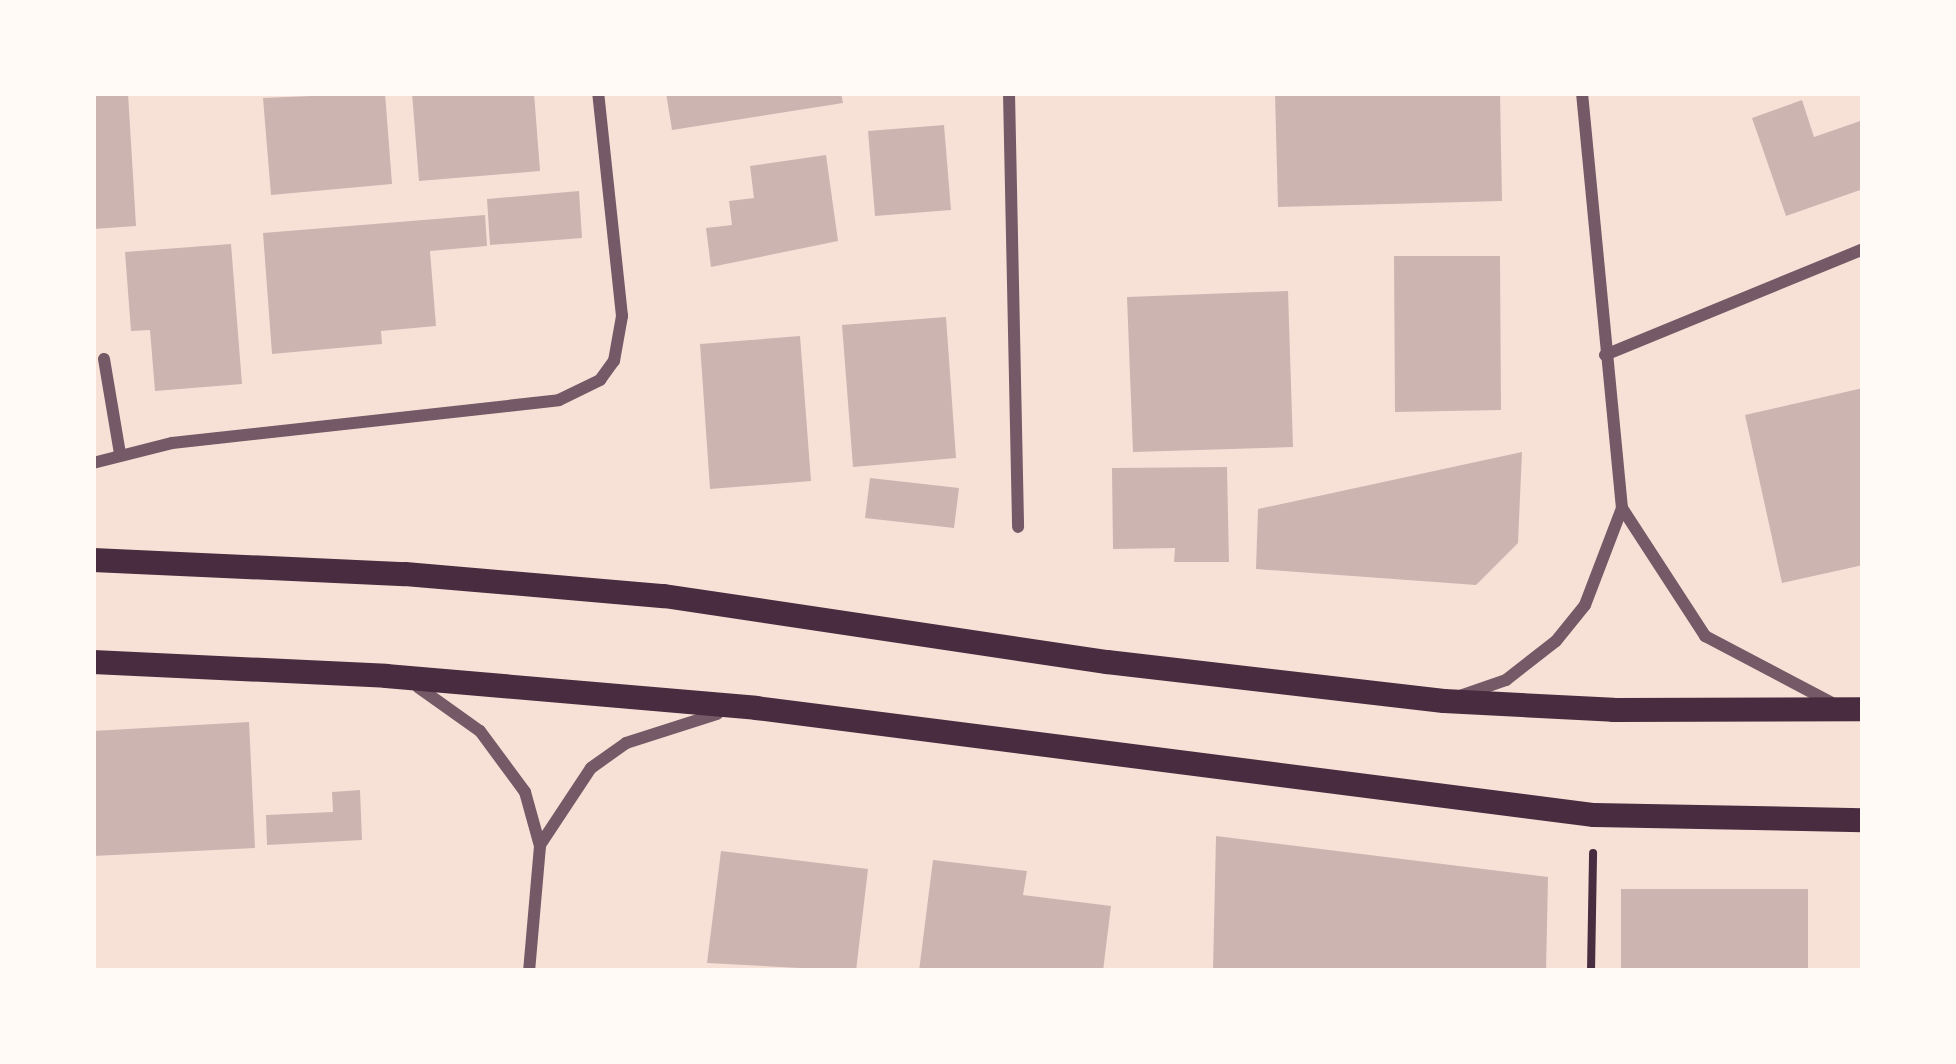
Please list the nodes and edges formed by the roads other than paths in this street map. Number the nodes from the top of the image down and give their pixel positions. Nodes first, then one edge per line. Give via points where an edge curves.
1 (598, 93) edge
2 (1009, 93) edge
3 (1582, 93) edge
4 (1863, 250) edge
5 (1604, 355) junction
6 (104, 359) dead end
7 (120, 454) junction
8 (93, 463) edge
9 (1622, 508) junction
10 (1018, 527) dead end
11 (93, 560) edge
12 (93, 662) edge
13 (386, 676) junction
14 (1444, 701) junction
15 (756, 708) junction
16 (1855, 710) edge
17 (1863, 820) edge
18 (540, 846) junction
19 (529, 971) edge

1 - 7 street via 622,316 614,361 600,380 560,400
2 - 10 street
3 - 5 street
4 - 5 street
5 - 9 street
6 - 7 street
7 - 8 street
9 - 14 street via 1586,604 1546,652 1506,680
9 - 16 street via 1706,636
11 - 14 main road via 664,596
12 - 13 main road
13 - 15 main road
13 - 18 street via 432,693 506,758
14 - 16 main road
15 - 17 main road via 1594,815
15 - 18 street via 626,742 591,768
18 - 19 street

